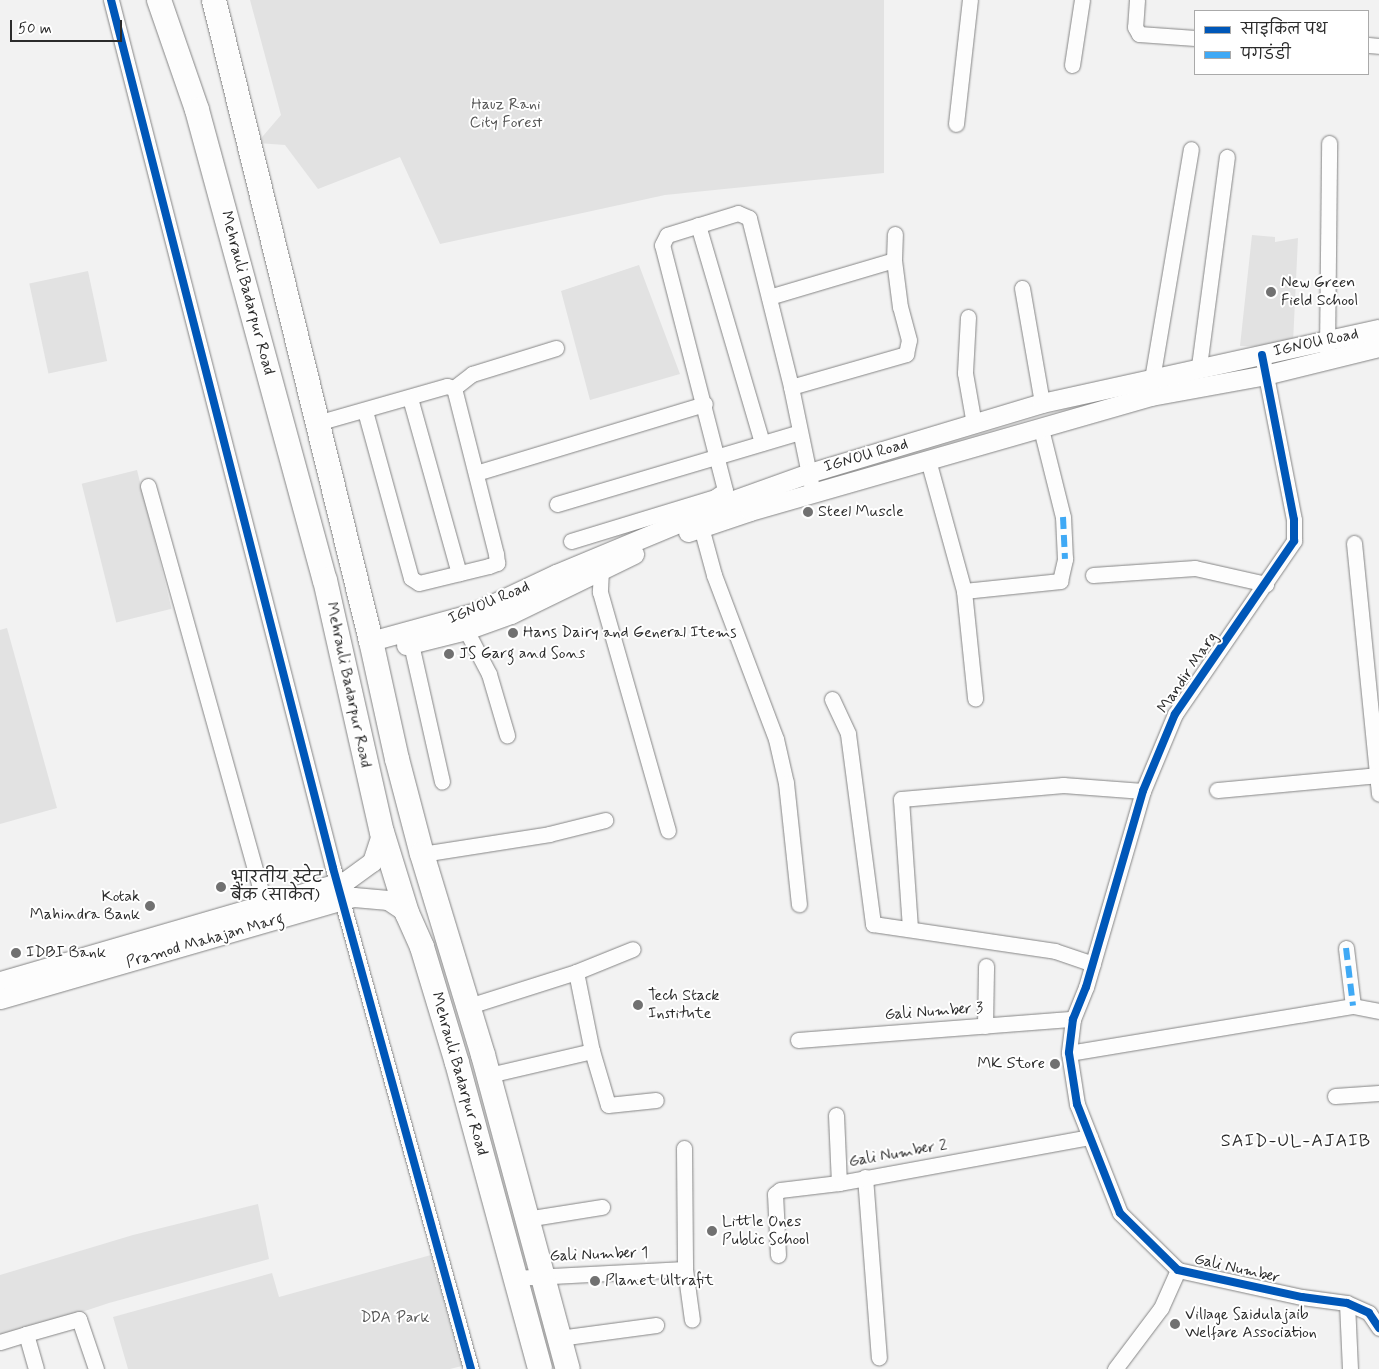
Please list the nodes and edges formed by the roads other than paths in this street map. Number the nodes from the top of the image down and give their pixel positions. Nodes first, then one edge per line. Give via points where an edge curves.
1 (111, 0) edge
2 (159, 0) edge
3 (164, 0) edge
4 (209, 0) edge
5 (214, 0) edge
6 (970, 0) edge
7 (1082, 0) edge
8 (1136, 0) edge
9 (1194, 38) edge
10 (227, 56) junction
11 (1072, 64) dead end
12 (197, 110) junction
13 (956, 124) dead end
14 (1329, 143) dead end
15 (1191, 149) dead end
16 (1227, 157) dead end
17 (698, 226) junction
18 (895, 234) dead end
19 (894, 260) junction
20 (1022, 288) dead end
21 (769, 297) junction
22 (968, 317) dead end
23 (1379, 329) edge
24 (556, 348) dead end
25 (1379, 348) edge
26 (1327, 350) junction
27 (1262, 355) junction
28 (1199, 366) junction
29 (1264, 375) junction
30 (1152, 379) junction
31 (454, 388) junction
32 (792, 388) junction
33 (410, 398) junction
34 (1042, 403) junction
35 (705, 404) junction
36 (365, 411) junction
37 (317, 423) junction
38 (974, 424) junction
39 (1040, 429) junction
40 (800, 432) junction
41 (762, 443) junction
42 (718, 456) junction
43 (928, 460) junction
44 (476, 473) junction
45 (809, 473) junction
46 (148, 486) dead end
47 (813, 493) junction
48 (557, 504) dead end
49 (701, 527) junction
50 (571, 541) dead end
51 (1354, 543) dead end
52 (601, 570) junction
53 (459, 573) junction
54 (1093, 575) dead end
55 (1266, 584) junction
56 (964, 591) junction
57 (466, 630) junction
58 (411, 644) junction
59 (372, 647) junction
60 (975, 698) dead end
61 (832, 699) dead end
62 (507, 735) dead end
63 (1378, 775) edge
64 (442, 782) dead end
65 (1143, 790) junction
66 (1217, 790) dead end
67 (1379, 794) edge
68 (605, 820) dead end
69 (668, 831) dead end
70 (382, 832) junction
71 (422, 854) junction
72 (340, 892) junction
73 (799, 904) dead end
74 (266, 906) junction
75 (407, 913) junction
76 (910, 928) junction
77 (153, 947) junction
78 (1346, 948) dead end
79 (633, 950) dead end
80 (1093, 964) junction
81 (986, 966) dead end
82 (576, 972) junction
83 (0, 981) edge
84 (0, 999) edge
85 (469, 1006) junction
86 (1352, 1006) junction
87 (1379, 1011) edge
88 (1073, 1019) junction
89 (985, 1026) junction
90 (798, 1040) dead end
91 (592, 1051) junction
92 (1069, 1053) junction
93 (489, 1075) junction
94 (1379, 1093) edge
95 (1335, 1096) dead end
96 (656, 1100) dead end
97 (836, 1115) dead end
98 (1090, 1138) junction
99 (684, 1148) dead end
100 (866, 1177) junction
101 (838, 1183) junction
102 (602, 1207) dead end
103 (526, 1219) junction
104 (778, 1255) dead end
105 (685, 1270) junction
106 (1178, 1270) junction
107 (541, 1274) junction
108 (514, 1278) junction
109 (1347, 1303) junction
110 (692, 1320) dead end
111 (656, 1325) dead end
112 (1379, 1328) edge
113 (26, 1334) junction
114 (558, 1338) junction
115 (0, 1342) edge
116 (879, 1357) dead end
117 (36, 1369) edge
118 (96, 1369) edge
119 (471, 1369) edge
120 (540, 1369) edge
121 (568, 1369) edge
122 (1115, 1369) edge
123 (1350, 1369) edge

1 - 72 street
2 - 12 main road, Mehrauli Badarpur Road
3 - 12 main road
4 - 10 main road
5 - 10 main road
6 - 13 street
7 - 11 street
8 - 9 street via 1135,28 1138,34
10 - 37 main road, Mehrauli Badarpur Road
12 - 70 main road, Mehrauli Badarpur Road via 325,580
14 - 26 street
15 - 30 street
16 - 28 street
17 - 21 street via 738,213 746,214
17 - 35 street via 667,235 662,245
17 - 41 street
18 - 19 street
19 - 21 street
19 - 32 street via 900,307 909,340 906,354
20 - 34 street
21 - 32 street
22 - 38 street via 965,373
23 - 26 street, IGNOU Road
24 - 31 street via 472,374
25 - 26 street, IGNOU Road
26 - 27 street, IGNOU Road
26 - 29 street, IGNOU Road
27 - 28 street, IGNOU Road
27 - 29 street, Mandir Marg
28 - 30 street, IGNOU Road
29 - 39 street, IGNOU Road via 1151,396
29 - 55 street, Mandir Marg via 1295,530 1294,541
30 - 34 street, IGNOU Road
31 - 33 street via 448,386
31 - 44 street
32 - 40 street
33 - 36 street
33 - 53 street
34 - 38 street, IGNOU Road
35 - 42 street
35 - 44 street
36 - 37 street
36 - 53 street via 411,578 419,583
37 - 59 main road, Mehrauli Badarpur Road
38 - 45 street, IGNOU Road
39 - 43 street, IGNOU Road
39 - 56 street via 1063,517 1065,559 1060,581
40 - 41 street
40 - 45 street
41 - 42 street
42 - 48 street
42 - 50 street via 725,490 720,494
43 - 47 street, IGNOU Road
43 - 56 street
44 - 53 street via 497,563
45 - 47 street
45 - 59 street, IGNOU Road via 712,508 473,613
46 - 74 street
47 - 49 street, IGNOU Road
49 - 52 street, IGNOU Road
49 - 73 street via 714,575 776,739 786,783
51 - 63 street
52 - 57 street, IGNOU Road via 511,614
52 - 69 street via 600,592
54 - 55 street via 1195,568
55 - 65 street, Mandir Marg via 1175,714
56 - 60 street
57 - 58 street, IGNOU Road
57 - 62 street via 489,674
58 - 59 street, IGNOU Road
58 - 64 street
59 - 71 main road, Mehrauli Badarpur Road
61 - 76 street via 848,734 864,844 870,917 877,925
63 - 66 street
63 - 67 street
65 - 76 street via 1063,785 901,799
65 - 80 street, Mandir Marg
68 - 71 street via 548,834
70 - 72 street, Pramod Mahajan Marg via 377,853 365,870
70 - 75 main road, Mehrauli Badarpur Road
71 - 85 main road, Mehrauli Badarpur Road
72 - 74 street, Pramod Mahajan Marg
72 - 75 street, Pramod Mahajan Marg via 377,897
72 - 77 street, Pramod Mahajan Marg
72 - 119 street
74 - 77 street, Pramod Mahajan Marg
75 - 108 main road, Mehrauli Badarpur Road via 422,947 457,1063
76 - 80 street via 1055,951
77 - 83 street, Pramod Mahajan Marg
77 - 84 street, Pramod Mahajan Marg
78 - 86 street
79 - 82 street
80 - 88 street, Mandir Marg
81 - 89 street
82 - 85 street
82 - 91 street
85 - 93 main road, Mehrauli Badarpur Road
86 - 87 street
86 - 92 street
88 - 89 street, Gali Number 3
88 - 92 street, Mandir Marg
89 - 90 street, Gali Number 3
91 - 93 street
91 - 96 street via 608,1105
92 - 98 street, Gali Number via 1077,1104
93 - 103 main road, Mehrauli Badarpur Road
94 - 95 street
97 - 101 street
98 - 100 street, Gali Number 2
98 - 106 street, Gali Number via 1120,1213
99 - 105 street
100 - 101 street, Gali Number 2
100 - 116 street
101 - 104 street, Gali Number 2 via 777,1191
102 - 103 street
103 - 107 main road, Mehrauli Badarpur Road
105 - 107 street, Gali Number 1
105 - 110 street
106 - 109 street, Gali Number via 1302,1297
106 - 122 street via 1162,1308
107 - 108 street, Gali Number 1
107 - 114 main road, Mehrauli Badarpur Road
108 - 120 main road, Mehrauli Badarpur Road
109 - 112 street, Gali Number via 1369,1313
109 - 123 street
111 - 114 street
113 - 115 street
113 - 117 street
113 - 118 street via 79,1319
114 - 121 main road, Mehrauli Badarpur Road

